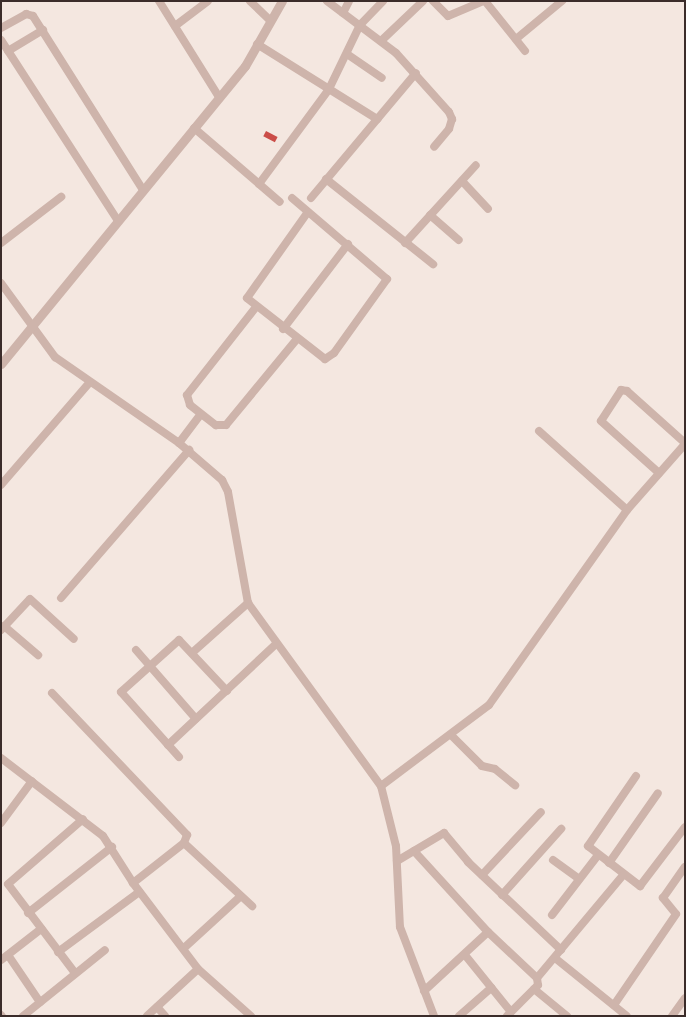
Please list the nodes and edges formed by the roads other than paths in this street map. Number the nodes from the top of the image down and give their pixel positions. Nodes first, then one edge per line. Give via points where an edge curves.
1 (159, 1) edge
2 (208, 1) edge
3 (250, 1) edge
4 (282, 1) edge
5 (327, 1) edge
6 (349, 1) edge
7 (383, 1) edge
8 (422, 1) edge
9 (433, 1) edge
10 (485, 1) edge
11 (561, 2) edge
12 (343, 13) junction
13 (271, 21) junction
14 (360, 25) junction
15 (175, 26) junction
16 (1, 28) edge
17 (43, 30) junction
18 (516, 39) junction
19 (1, 40) edge
20 (381, 41) junction
21 (257, 44) junction
22 (8, 51) junction
23 (525, 51) dead end
24 (347, 54) junction
25 (416, 73) junction
26 (382, 78) dead end
27 (329, 89) junction
28 (219, 97) junction
29 (377, 119) junction
30 (194, 128) junction
31 (434, 147) dead end
32 (476, 165) dead end
33 (326, 179) junction
34 (462, 181) junction
35 (259, 184) junction
36 (143, 190) junction
37 (61, 197) dead end
38 (292, 198) dead end
39 (312, 198) dead end
40 (280, 202) dead end
41 (488, 209) dead end
42 (308, 212) junction
43 (430, 215) junction
44 (118, 221) junction
45 (459, 240) dead end
46 (1, 243) edge
47 (405, 243) junction
48 (348, 244) junction
49 (432, 264) dead end
50 (1, 283) edge
51 (256, 307) junction
52 (33, 325) junction
53 (283, 329) junction
54 (296, 340) junction
55 (1, 364) edge
56 (90, 383) junction
57 (201, 414) junction
58 (539, 431) dead end
59 (179, 442) junction
60 (685, 443) edge
61 (189, 450) junction
62 (660, 473) junction
63 (1, 485) edge
64 (627, 510) junction
65 (61, 598) dead end
66 (248, 603) junction
67 (3, 628) edge
68 (74, 639) dead end
69 (276, 644) junction
70 (136, 650) dead end
71 (193, 652) junction
72 (38, 655) dead end
73 (148, 665) junction
74 (227, 691) junction
75 (52, 693) dead end
76 (196, 718) junction
77 (452, 736) junction
78 (168, 745) junction
79 (179, 757) dead end
80 (1, 758) edge
81 (636, 776) dead end
82 (32, 781) junction
83 (515, 785) dead end
84 (381, 786) junction
85 (658, 793) dead end
86 (541, 812) dead end
87 (83, 818) junction
88 (1, 823) edge
89 (685, 827) edge
90 (561, 829) dead end
91 (184, 843) junction
92 (112, 846) junction
93 (414, 851) junction
94 (598, 855) junction
95 (553, 860) dead end
96 (397, 861) junction
97 (609, 864) junction
98 (685, 867) edge
99 (482, 875) junction
100 (623, 876) junction
101 (579, 879) junction
102 (133, 883) junction
103 (139, 892) junction
104 (502, 895) junction
105 (240, 896) junction
106 (252, 906) dead end
107 (28, 913) junction
108 (552, 915) dead end
109 (41, 929) junction
110 (488, 932) junction
111 (184, 948) junction
112 (105, 950) dead end
113 (561, 950) junction
114 (58, 952) junction
115 (465, 955) junction
116 (4, 958) edge
117 (555, 958) junction
118 (198, 969) junction
119 (75, 973) junction
120 (537, 978) junction
121 (491, 988) junction
122 (534, 989) junction
123 (424, 991) junction
124 (685, 998) edge
125 (40, 1002) junction
126 (614, 1005) junction
127 (156, 1008) junction
128 (509, 1014) edge
129 (23, 1016) edge
130 (147, 1016) edge
131 (164, 1016) edge
132 (251, 1016) edge
133 (434, 1016) edge
134 (459, 1016) edge
135 (567, 1016) edge
136 (627, 1016) edge
137 (672, 1016) edge

1 - 15 street
2 - 15 street
3 - 13 street
4 - 13 street
5 - 12 street
6 - 12 street
7 - 14 street
8 - 20 street
9 - 10 street via 448,16
10 - 18 street
11 - 18 street
12 - 14 street
13 - 21 street
14 - 20 street
14 - 24 street
15 - 28 street
16 - 17 street via 29,14
17 - 22 street
17 - 36 street
18 - 23 street
19 - 22 street
20 - 25 street
21 - 27 street
21 - 28 street
22 - 44 street
24 - 26 street
24 - 27 street
25 - 29 street
25 - 31 street via 452,119
27 - 29 street
27 - 35 street
28 - 30 street
29 - 33 street
30 - 35 street
30 - 36 street
32 - 34 street
33 - 39 street
33 - 47 street
34 - 41 street
34 - 43 street
35 - 40 street
36 - 44 street
37 - 46 street
38 - 42 street
42 - 48 street
42 - 51 street via 248,294
43 - 45 street
43 - 47 street
44 - 52 street
47 - 49 street
48 - 53 street
48 - 54 street via 385,275 385,284 328,358 320,358
50 - 52 street
51 - 53 street
51 - 57 street via 187,395 187,402
52 - 55 street
52 - 56 street via 56,358
53 - 54 street
54 - 57 street via 226,425 216,425
56 - 59 street
56 - 63 street
57 - 59 street
58 - 64 street
59 - 61 street
60 - 62 street
60 - 62 street via 627,391 621,390 600,421
61 - 65 street
61 - 66 street via 216,473 228,492
62 - 64 street
64 - 77 street via 507,684 475,719
66 - 69 street
66 - 71 street
67 - 68 street via 30,599
67 - 72 street
69 - 74 street
69 - 84 street
70 - 73 street
71 - 73 street via 179,640
71 - 74 street
73 - 76 street
73 - 78 street via 121,694
74 - 76 street
75 - 91 street via 186,831
76 - 78 street
77 - 83 street via 482,766 495,769
77 - 84 street
78 - 79 street
80 - 82 street
81 - 94 street via 587,843
82 - 87 street
82 - 88 street
84 - 96 street
85 - 97 street
86 - 99 street
87 - 92 street
87 - 107 street via 9,882 8,887
89 - 100 street via 644,883 637,886
90 - 104 street
91 - 102 street
91 - 105 street
92 - 102 street
92 - 107 street
93 - 96 street
93 - 99 street via 444,833
93 - 110 street
94 - 97 street
94 - 101 street
95 - 101 street
96 - 123 street via 400,928
97 - 100 street
98 - 126 street via 663,898 676,914
99 - 104 street
100 - 113 street
101 - 108 street
102 - 103 street
103 - 111 street
103 - 114 street
104 - 113 street
105 - 106 street
105 - 111 street
107 - 109 street
109 - 114 street
109 - 116 street
110 - 115 street
110 - 120 street
111 - 118 street
112 - 119 street
113 - 117 street
114 - 119 street
115 - 121 street
115 - 123 street
116 - 125 street
117 - 120 street
117 - 126 street
118 - 127 street
118 - 132 street
119 - 125 street
120 - 122 street
121 - 128 street
121 - 134 street
122 - 128 street
122 - 135 street
123 - 133 street
124 - 137 street
125 - 129 street
126 - 136 street
127 - 130 street
127 - 131 street

